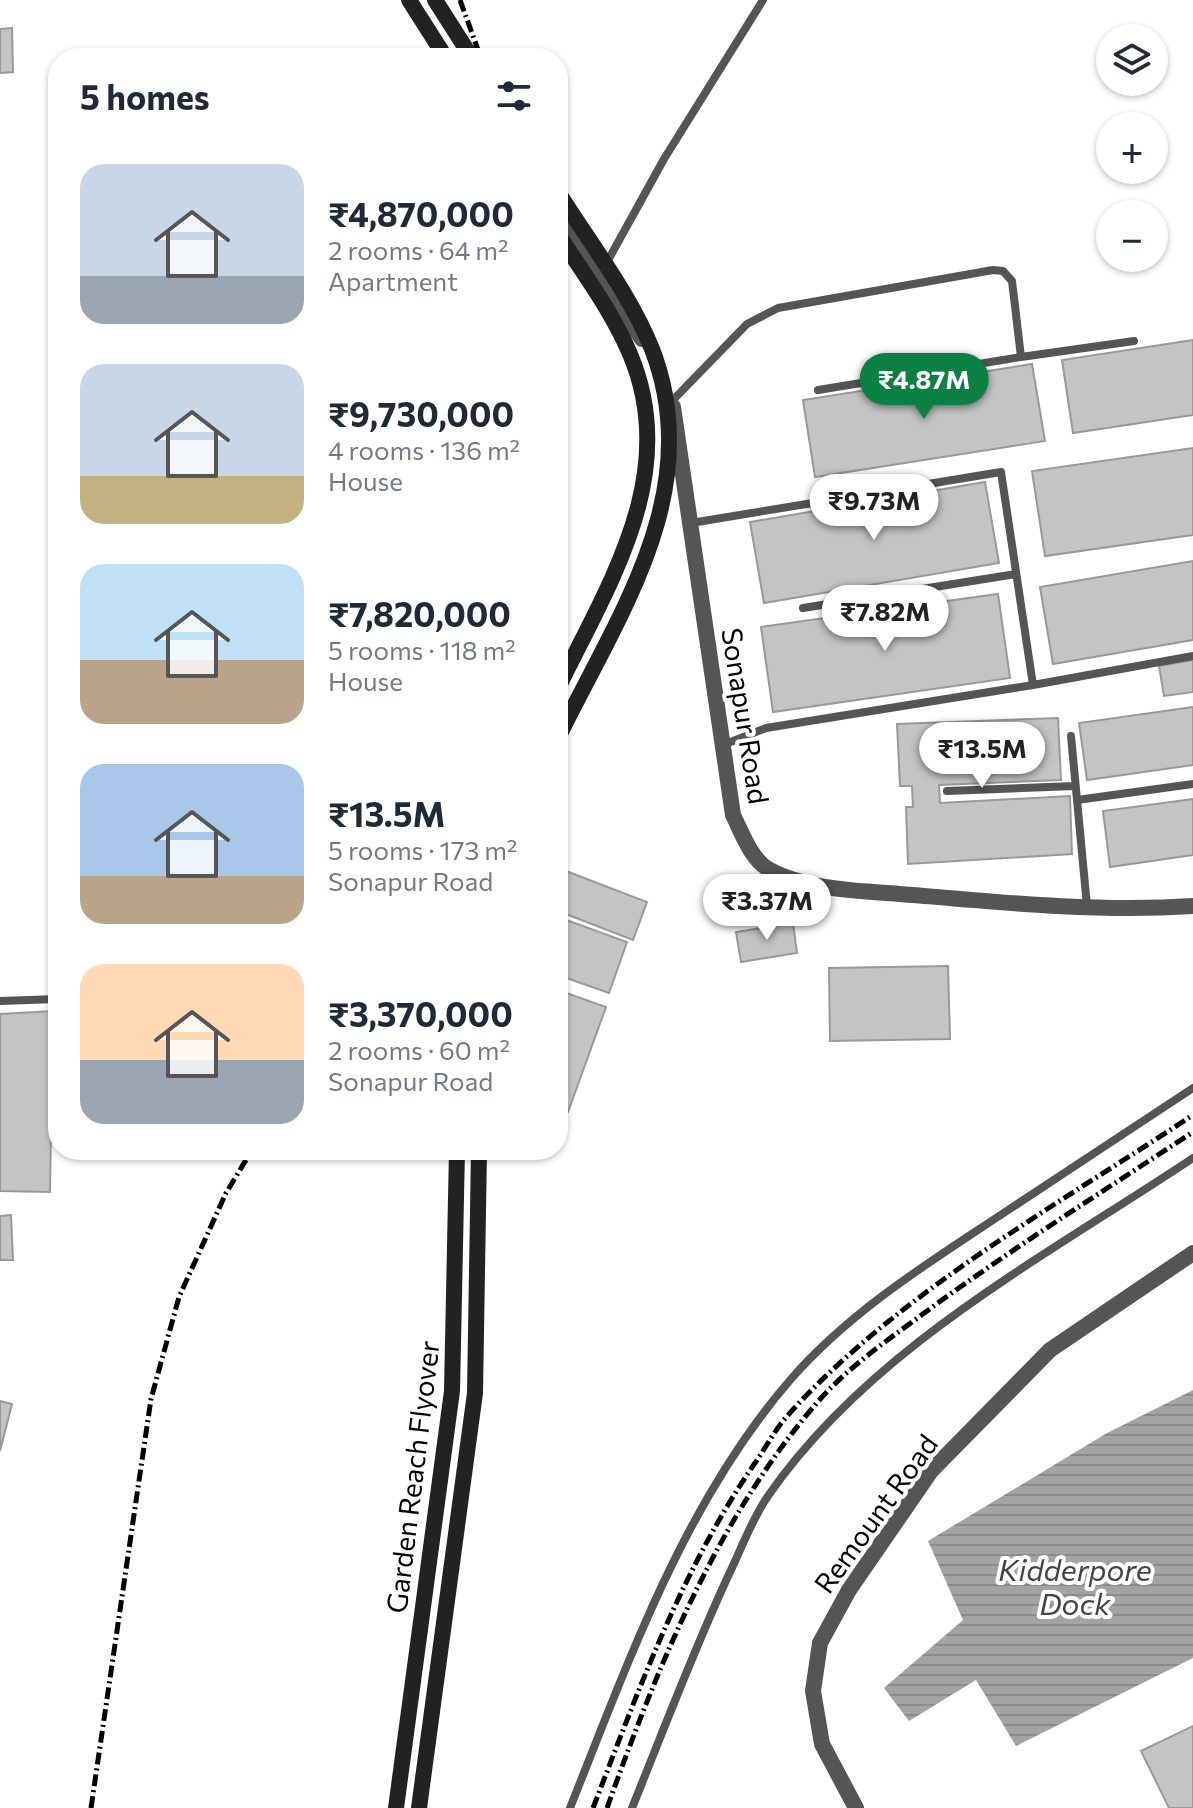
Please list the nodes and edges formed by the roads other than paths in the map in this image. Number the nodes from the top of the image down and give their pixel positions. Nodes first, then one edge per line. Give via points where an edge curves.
1 (409, 0) edge
2 (416, 0) edge
3 (435, 0) edge
4 (763, 0) edge
5 (440, 48) edge
6 (446, 48) edge
7 (466, 48) edge
8 (568, 208) edge
9 (568, 229) edge
10 (568, 251) edge
11 (601, 276) junction
12 (1134, 341) dead end
13 (1021, 357) junction
14 (818, 390) dead end
15 (672, 401) junction
16 (689, 524) junction
17 (1016, 574) junction
18 (803, 608) dead end
19 (1193, 656) edge
20 (568, 667) edge
21 (1033, 685) junction
22 (568, 717) edge
23 (1071, 736) dead end
24 (722, 745) junction
25 (1193, 784) edge
26 (1075, 786) junction
27 (947, 791) dead end
28 (1077, 800) junction
29 (1087, 906) junction
30 (1193, 906) edge
31 (48, 999) edge
32 (0, 1001) edge
33 (1193, 1088) edge
34 (1193, 1158) edge
35 (457, 1160) edge
36 (479, 1160) edge
37 (1193, 1253) edge
38 (396, 1808) edge
39 (419, 1808) edge
40 (570, 1808) edge
41 (632, 1808) edge
42 (856, 1808) edge

1 - 5 main road
2 - 6 street
3 - 7 main road
4 - 11 lane via 613,246
8 - 22 main road, bridge via 651,348 666,398 670,447 666,495 653,541
9 - 11 street, Sonapur Road
10 - 20 main road via 631,356 649,447 633,533
11 - 15 street, Sonapur Road via 651,354
12 - 13 lane
13 - 14 lane
13 - 15 lane via 1012,281 1003,271 993,270 778,308 747,324
15 - 16 street, Sonapur Road
16 - 17 lane via 1001,472
16 - 24 street, Sonapur Road
17 - 18 lane
17 - 21 lane
19 - 21 lane
21 - 24 lane via 766,728
23 - 26 lane
24 - 29 street, Sonapur Road via 733,815 747,845 767,869 857,890
25 - 28 lane
26 - 27 lane
26 - 28 lane
28 - 29 lane
29 - 30 street, Sonapur Road
31 - 32 lane
33 - 40 lane via 910,1275 793,1377 721,1476 679,1548
34 - 41 lane via 931,1333 866,1384 809,1442 766,1499 737,1557
35 - 38 main road, Garden Reach Flyover via 452,1391
36 - 39 main road, Garden Reach Flyover via 475,1393
37 - 42 street, Remount Road via 1050,1350 931,1471 849,1590 820,1643 813,1691 822,1744

